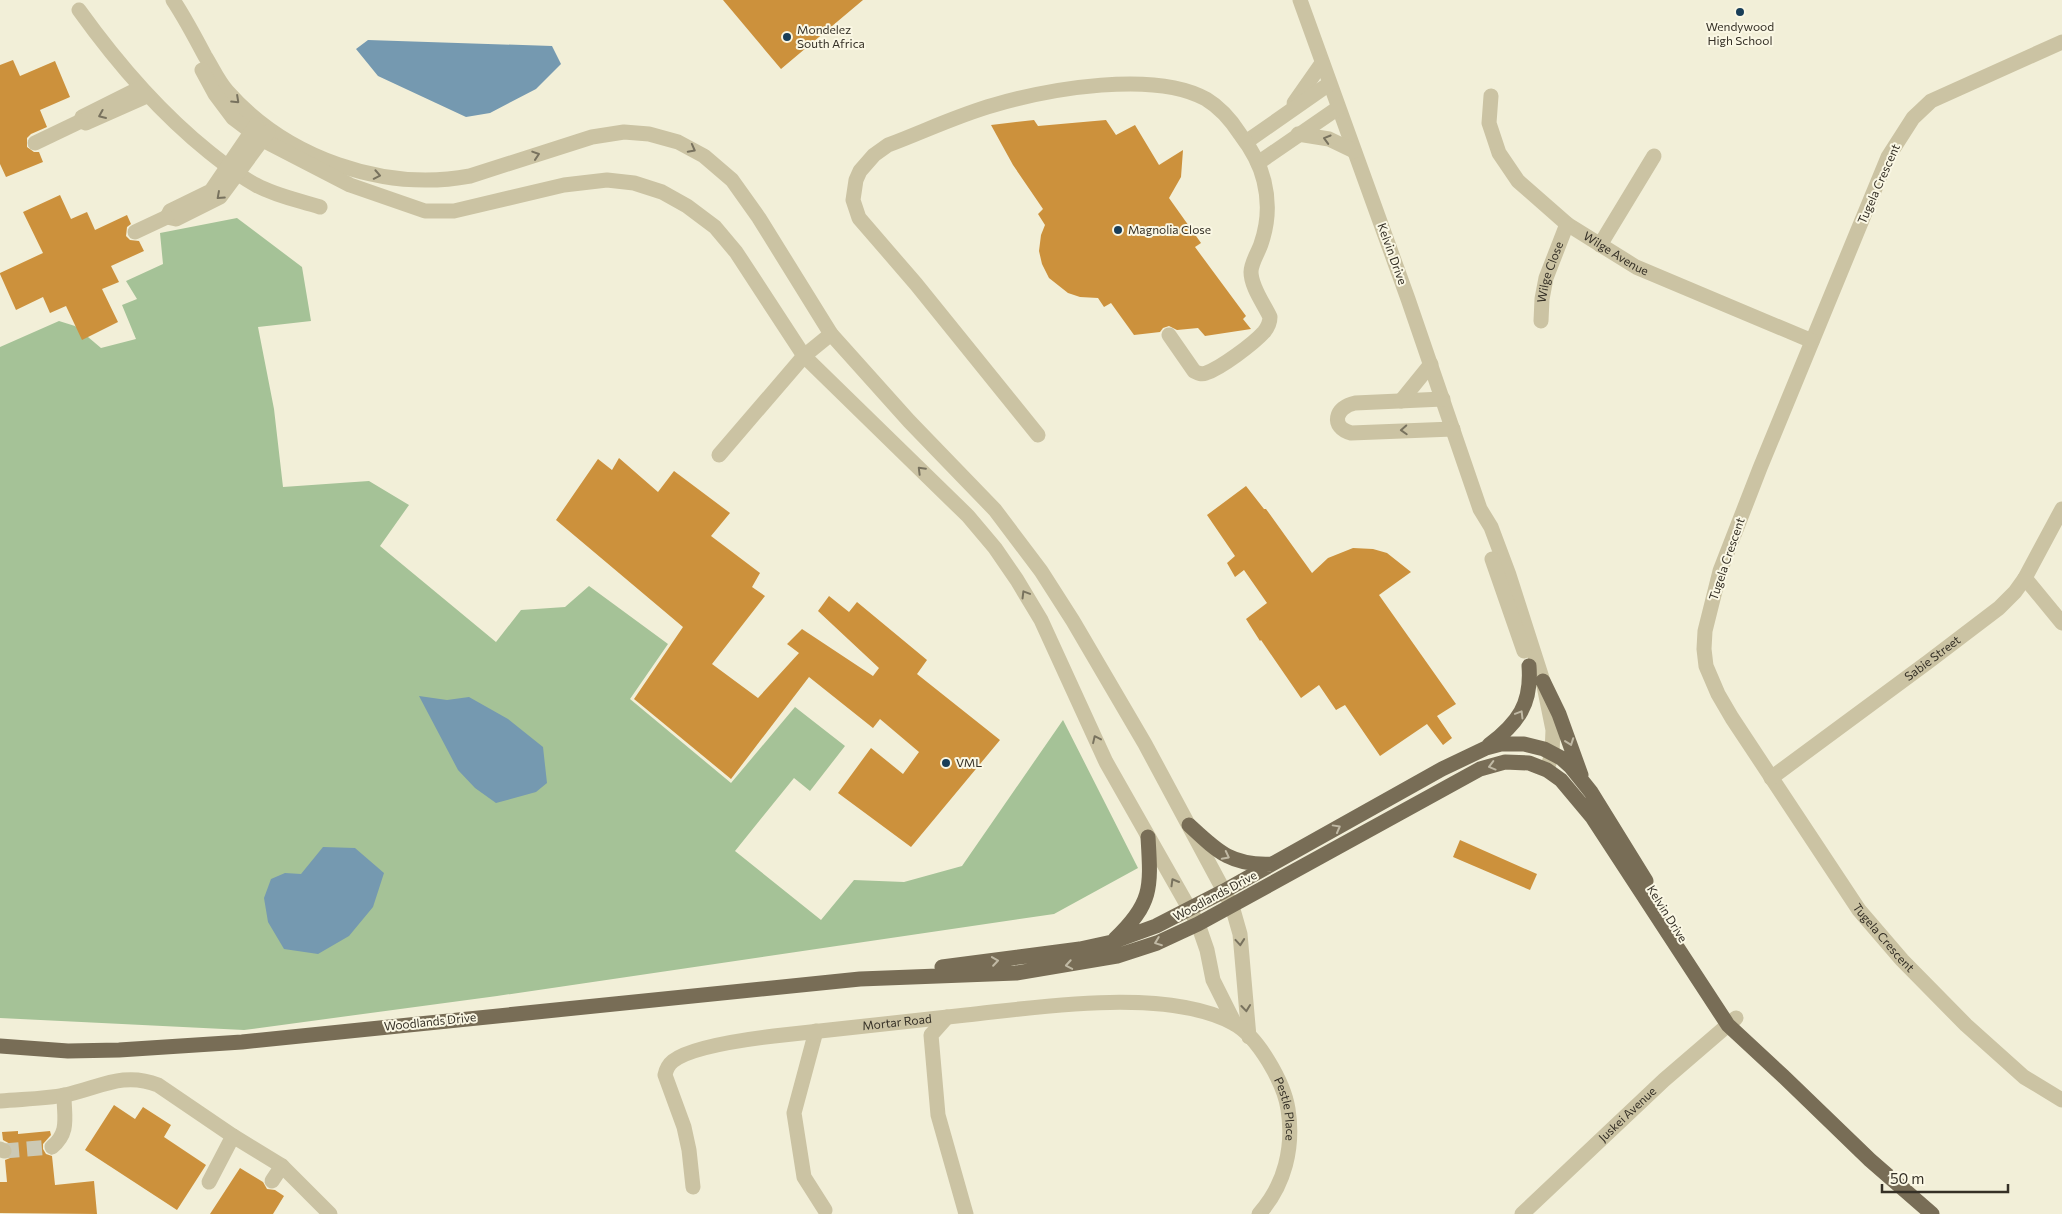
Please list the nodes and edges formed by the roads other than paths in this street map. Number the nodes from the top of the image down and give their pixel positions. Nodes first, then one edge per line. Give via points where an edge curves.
1 (161, 0) edge
2 (173, 0) edge
3 (1300, 0) edge
4 (79, 10) dead end
5 (2062, 42) edge
6 (1322, 62) junction
7 (1329, 84) junction
8 (144, 92) junction
9 (1491, 96) dead end
10 (1338, 108) junction
11 (1292, 109) junction
12 (260, 130) junction
13 (1298, 134) junction
14 (1246, 142) junction
15 (35, 143) dead end
16 (1354, 151) junction
17 (1654, 156) dead end
18 (1258, 163) junction
19 (232, 170) junction
20 (320, 206) dead end
21 (1568, 224) junction
22 (135, 232) dead end
23 (1600, 245) junction
24 (1541, 321) dead end
25 (830, 334) junction
26 (1169, 336) dead end
27 (1812, 341) junction
28 (804, 356) junction
29 (1431, 364) junction
30 (1443, 399) junction
31 (1400, 401) junction
32 (1453, 429) junction
33 (1038, 435) dead end
34 (719, 455) dead end
35 (1480, 509) junction
36 (2062, 509) edge
37 (2025, 578) junction
38 (2062, 623) edge
39 (1529, 666) junction
40 (1544, 681) junction
41 (1486, 748) junction
42 (1548, 751) junction
43 (1543, 768) junction
44 (1581, 778) junction
45 (1771, 778) junction
46 (1189, 825) junction
47 (1148, 837) junction
48 (1273, 864) junction
49 (1224, 891) junction
50 (1232, 906) junction
51 (1190, 910) junction
52 (1198, 924) junction
53 (1112, 942) junction
54 (860, 978) junction
55 (947, 1017) junction
56 (1732, 1021) junction
57 (1235, 1024) junction
58 (816, 1031) junction
59 (1249, 1037) junction
60 (0, 1046) edge
61 (64, 1095) junction
62 (2062, 1100) edge
63 (0, 1101) edge
64 (233, 1136) junction
65 (52, 1147) dead end
66 (282, 1166) junction
67 (209, 1182) dead end
68 (272, 1182) dead end
69 (693, 1187) dead end
70 (315, 1208) edge
71 (825, 1210) dead end
72 (330, 1214) edge
73 (966, 1214) edge
74 (1259, 1214) edge
75 (1522, 1214) edge
76 (1932, 1214) edge

1 - 12 street via 215,94 233,118
2 -> 12 street via 226,91
3 - 6 street, Kelvin Drive
4 - 8 street
5 - 27 street, Tugela Crescent via 1931,100 1913,118 1888,157
6 - 7 street, Kelvin Drive
6 - 11 street
7 - 10 street, Kelvin Drive
7 - 11 street
8 - 15 street via 86,122 81,121
8 - 19 street via 184,132
9 - 21 street, Wilge Avenue via 1489,123 1502,159 1518,181
10 - 13 street
10 - 16 street, Kelvin Drive
11 - 14 street
12 - 19 street
12 -> 25 street via 342,166 383,177 415,180 470,176 592,137 624,132 649,134 678,142 704,156 732,180
12 - 28 street via 350,185 425,211 454,211 564,185 607,180 634,183 662,192 715,227 736,252
16 -> 13 street via 1329,139
13 - 18 street
14 - 18 street
14 - 33 street via 1228,115 1206,99 1184,90 1126,83 1048,93 993,105 888,145 860,171 852,200 859,218
16 - 29 street, Kelvin Drive
17 - 23 street
18 - 26 street via 1268,208 1262,243 1251,271 1270,324 1234,356 1200,374 1194,371
19 - 20 street via 276,194
19 - 22 street via 220,198 192,206 176,219 167,217
21 - 23 street, Wilge Avenue
21 - 24 street, Wilge Close via 1546,278
23 - 27 street, Wilge Avenue via 1636,267
25 - 28 street
25 - 46 street via 909,422 995,510 1041,571 1140,735
27 - 45 street, Tugela Crescent via 1720,571 1704,631 1706,666 1718,694
28 - 34 street
47 -> 28 street via 1106,762 1041,620 1017,580 961,509
29 - 30 street, Kelvin Drive
29 - 31 street
30 - 31 street
30 - 32 street, Kelvin Drive
32 -> 31 street via 1351,432 1339,423 1340,410 1350,404
32 - 35 street, Kelvin Drive
35 - 39 street, Kelvin Drive via 1482,530
35 - 40 street, Kelvin Drive via 1493,533
36 - 37 street, Sabie Street
37 - 38 street
37 - 45 street, Sabie Street via 1999,608
41 -> 39 main road via 1514,722 1524,707 1530,690
39 - 42 street, Kelvin Drive via 1543,714
40 - 42 street, Kelvin Drive via 1552,720
40 -> 44 main road
41 - 42 main road, Woodlands Drive via 1515,744
48 -> 41 main road, Woodlands Drive via 1418,782
42 - 43 street, Kelvin Drive
42 - 44 main road, Kelvin Drive via 1566,762
43 -> 50 main road, Woodlands Drive via 1529,763 1504,762 1480,769
43 - 56 main road, Kelvin Drive via 1567,786 1592,817
44 - 56 main road, Kelvin Drive
45 - 62 street, Tugela Crescent via 1860,910 1902,960 2024,1077
46 -> 48 main road via 1217,852 1230,859
46 - 49 street
51 -> 47 street
47 - 53 main road via 1145,899 1134,921
48 - 49 main road, Woodlands Drive
49 - 50 street
49 - 51 main road, Woodlands Drive
50 - 52 main road, Woodlands Drive
50 -> 59 street via 1240,934
51 - 52 street
51 - 53 main road, Woodlands Drive
52 -> 54 main road, Woodlands Drive via 1117,956 1016,974
52 - 57 street via 1213,980
54 -> 53 main road, Woodlands Drive via 897,971 980,964
54 - 60 main road, Woodlands Drive via 242,1042 102,1051
55 - 57 street, Mortar Road via 1078,1004 1147,1002 1193,1008
55 - 58 street, Mortar Road
55 - 73 street via 930,1035 938,1115
56 - 75 street, Juskei Avenue via 1664,1080
56 - 76 main road, Kelvin Drive via 1870,1160
57 - 59 street, Mortar Road
58 - 69 street, Mortar Road via 695,1051 671,1063 665,1079 684,1127
58 - 71 street via 794,1113 804,1177
59 - 74 street, Pestle Place via 1279,1079 1290,1122 1286,1166 1277,1190
61 - 63 street
61 - 64 street via 116,1080 146,1080
61 - 65 street via 65,1131
64 - 66 street
64 - 67 street
66 - 68 street
66 - 70 street
70 - 72 street

